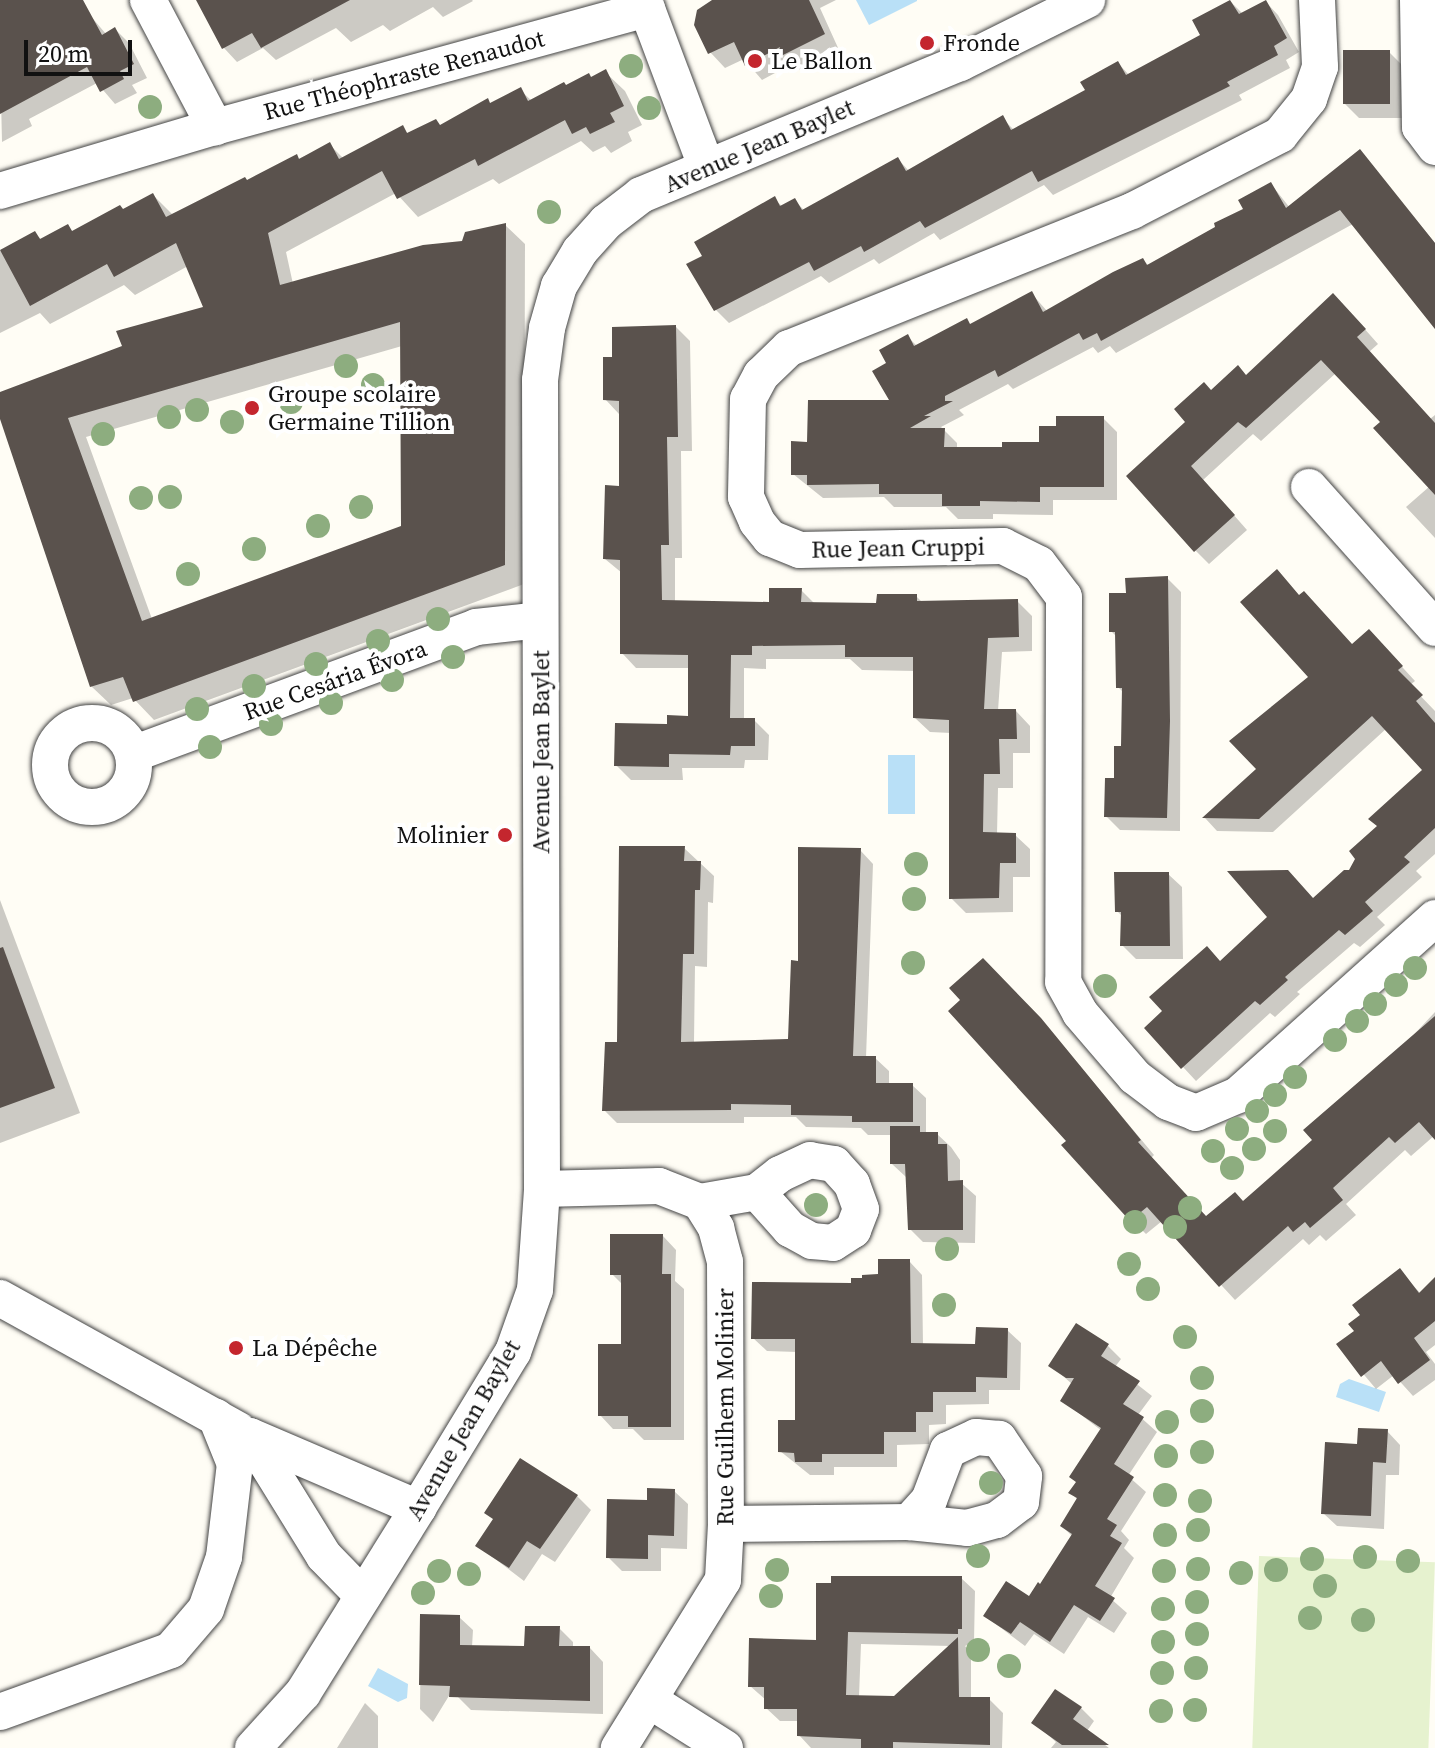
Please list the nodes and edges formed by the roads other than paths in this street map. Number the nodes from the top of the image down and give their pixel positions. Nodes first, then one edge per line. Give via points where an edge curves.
1 (148, 0) edge
2 (1087, 0) edge
3 (1317, 0) edge
4 (1418, 0) edge
5 (649, 5) edge
6 (215, 127) junction
7 (1435, 147) edge
8 (706, 166) junction
9 (0, 191) edge
10 (1309, 487) dead end
11 (540, 620) junction
12 (1435, 628) edge
13 (133, 754) dead end
14 (1435, 918) edge
15 (542, 1189) junction
16 (757, 1192) dead end
17 (700, 1202) junction
18 (0, 1298) edge
19 (216, 1417) junction
20 (250, 1436) junction
21 (418, 1508) junction
22 (909, 1522) dead end
23 (726, 1524) junction
24 (363, 1596) junction
25 (649, 1700) junction
26 (0, 1712) edge
27 (253, 1748) edge
28 (619, 1748) edge
29 (725, 1748) edge

1 - 6 street
2 - 8 street, Avenue Jean Baylet via 960,63
3 - 14 street, Rue Jean Cruppi via 1320,67 1309,99 1280,135 1132,211 789,348 761,375 748,399 746,497 770,538 800,550 1003,546 1039,564 1064,597 1063,982 1080,1013 1135,1077 1168,1102 1196,1113 1238,1095
4 - 7 street via 1420,127
5 - 6 street, Rue Théophraste Renaudot
5 - 8 street, Rue Théophraste Renaudot
6 - 9 street, Rue Théophraste Renaudot
8 - 11 street, Avenue Jean Baylet via 641,195 606,222 559,286 540,380
10 - 12 street
11 - 13 street, Rue Cesária Évora via 476,627
11 - 15 street, Avenue Jean Baylet
15 - 17 street via 659,1186
15 - 21 street, Avenue Jean Baylet via 535,1290 513,1352
16 - 17 street
17 - 23 street, Rue Guilhem Molinier via 716,1228 725,1262
18 - 19 street
19 - 20 street
19 - 26 street via 235,1464 224,1557 206,1609 171,1650
20 - 21 street
20 - 24 street via 324,1556
21 - 24 street, Avenue Jean Baylet
22 - 23 street
23 - 25 street, Rue Guilhem Molinier via 723,1580
24 - 27 street, Avenue Jean Baylet via 303,1693
25 - 28 street, Rue Guilhem Molinier
25 - 29 street

